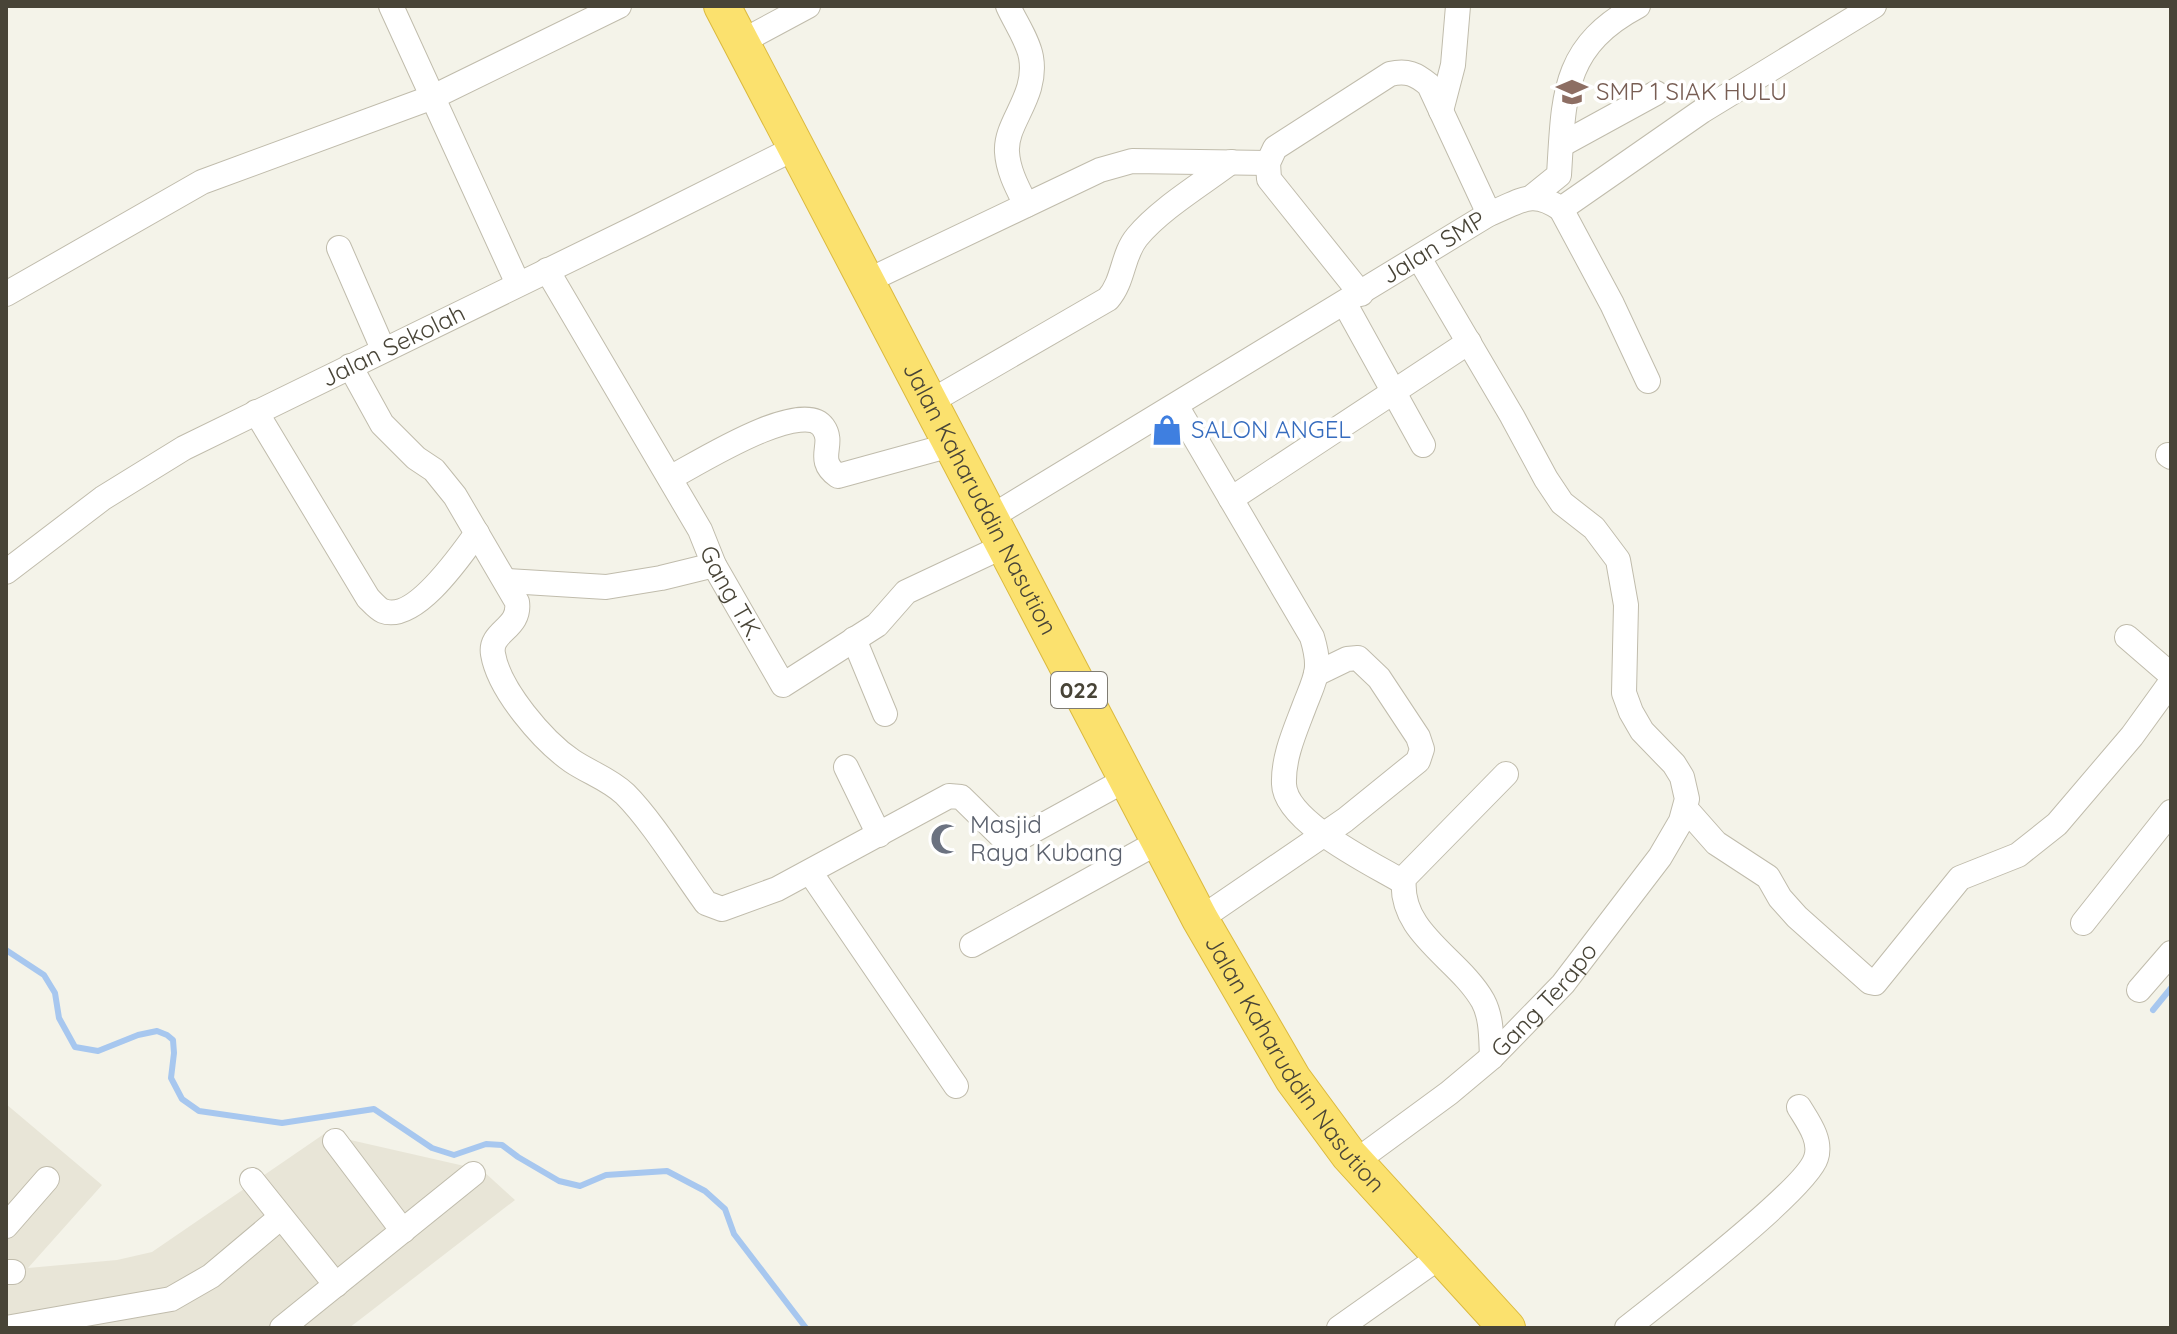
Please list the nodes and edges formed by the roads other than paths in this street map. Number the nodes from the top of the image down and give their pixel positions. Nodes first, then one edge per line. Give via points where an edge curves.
1 (391, 6) edge
2 (619, 6) edge
3 (722, 6) edge
4 (808, 6) edge
5 (1008, 6) edge
6 (1458, 6) edge
7 (1638, 6) edge
8 (1874, 6) edge
9 (741, 42) junction
10 (1656, 93) dead end
11 (433, 97) junction
12 (1441, 111) junction
13 (1561, 145) junction
14 (795, 148) junction
15 (1231, 162) junction
16 (1268, 163) junction
17 (1533, 196) junction
18 (1026, 205) junction
19 (1561, 209) junction
20 (1489, 214) junction
21 (339, 248) dead end
22 (1419, 258) junction
23 (547, 270) junction
24 (867, 281) junction
25 (518, 284) junction
26 (6, 294) edge
27 (1353, 299) junction
28 (1469, 342) junction
29 (383, 349) junction
30 (350, 366) junction
31 (1648, 381) dead end
32 (1394, 392) junction
33 (930, 402) junction
34 (1177, 407) junction
35 (256, 412) junction
36 (951, 445) junction
37 (1423, 445) dead end
38 (670, 478) junction
39 (1231, 499) junction
40 (998, 532) junction
41 (477, 533) junction
42 (714, 565) junction
43 (6, 572) edge
44 (507, 581) junction
45 (2127, 637) dead end
46 (854, 639) junction
47 (1316, 674) junction
48 (2171, 675) edge
49 (2171, 683) edge
50 (885, 714) dead end
51 (846, 767) dead end
52 (1506, 774) dead end
53 (1127, 779) junction
54 (1686, 804) junction
55 (2171, 812) edge
56 (879, 835) junction
57 (1322, 835) junction
58 (1160, 841) junction
59 (810, 872) junction
60 (1403, 882) junction
61 (1200, 919) junction
62 (2083, 923) dead end
63 (972, 945) dead end
64 (2171, 953) edge
65 (2139, 990) dead end
66 (1492, 1057) junction
67 (956, 1086) dead end
68 (1799, 1107) dead end
69 (335, 1141) dead end
70 (1355, 1162) junction
71 (473, 1174) dead end
72 (47, 1179) dead end
73 (252, 1180) dead end
74 (281, 1217) junction
75 (6, 1226) edge
76 (403, 1231) junction
77 (1441, 1256) junction
78 (336, 1285) junction
79 (133, 1317) edge
80 (44, 1325) edge
81 (6, 1328) edge
82 (282, 1328) edge
83 (1339, 1328) edge
84 (1507, 1328) edge
85 (1627, 1328) edge

1 - 11 street
2 - 11 street
3 - 9 highway, Jalan Kaharuddin Nasution / 022
4 - 9 street
5 - 18 street via 1031,55 1032,79 1006,150
6 - 12 street via 1453,65
7 - 13 street via 1586,46 1570,74
8 - 19 street via 1702,111
9 - 14 highway, Jalan Kaharuddin Nasution / 022
10 - 13 street
11 - 25 street
11 - 26 street via 202,182
12 - 16 street via 1429,85 1417,75 1390,74 1275,148
12 - 20 street
13 - 17 street via 1559,175
14 - 23 street, Jalan Sekolah
14 - 24 highway, Jalan Kaharuddin Nasution / 022
15 - 16 street
15 - 18 street via 1132,161
15 - 33 street via 1137,236 1108,299
16 - 27 street via 1269,179
17 - 19 street
17 - 20 street, Jalan SMP
18 - 24 street
19 - 31 street
20 - 22 street, Jalan SMP
21 - 29 street
22 - 27 street, Jalan SMP
22 - 28 street
23 - 25 street, Jalan Sekolah
23 - 38 street, Gang T.K.
24 - 33 highway, Jalan Kaharuddin Nasution / 022
25 - 29 street, Jalan Sekolah
27 - 32 street
27 - 34 street, Jalan SMP
28 - 32 street
28 - 54 street via 1562,503 1594,528 1618,560 1626,605 1624,693 1637,723 1682,777
29 - 30 street, Jalan Sekolah
30 - 35 street, Jalan Sekolah
30 - 41 street via 382,424 434,470
32 - 37 street
32 - 39 street
33 - 36 highway, Jalan Kaharuddin Nasution / 022
34 - 39 street
34 - 40 street, Jalan SMP
35 - 41 street via 368,598 383,611 401,611 420,599
35 - 43 street, Jalan Sekolah via 103,498
36 - 38 street via 838,476 824,457 823,427 814,419 799,418 763,429
36 - 40 highway, Jalan Kaharuddin Nasution / 022
38 - 42 street, Gang T.K.
39 - 47 street via 1312,637 1319,660
40 - 46 street, Gang T.K. via 906,592 877,625
40 - 53 highway, Jalan Kaharuddin Nasution / 022
41 - 44 street
42 - 44 street via 606,587
42 - 46 street, Gang T.K. via 783,685
44 - 59 street via 518,611 492,648 512,697 570,760 626,795 706,903 722,909
45 - 48 street
46 - 50 street
47 - 57 street via 1291,740 1284,787 1292,806
47 - 57 street via 1358,658 1379,678 1422,749 1404,775
49 - 54 street via 2057,824 2018,855 1960,878 1875,983 1797,917 1768,877 1716,843
51 - 56 street
52 - 60 street
53 - 56 street via 1009,844 955,795
53 - 58 highway, Jalan Kaharuddin Nasution / 022
54 - 66 street, Gang Terapo via 1660,857 1587,954
55 - 62 street
56 - 59 street
57 - 60 street
57 - 61 street
58 - 61 highway, Jalan Kaharuddin Nasution / 022
58 - 63 street
59 - 67 street
60 - 66 street via 1408,914 1484,1003
61 - 70 highway, Jalan Kaharuddin Nasution / 022 via 1293,1079
64 - 65 street
66 - 70 street, Gang Terapo
68 - 85 street via 1818,1153 1808,1174
69 - 76 street
70 - 77 highway, Jalan Kaharuddin Nasution / 022
71 - 76 street
72 - 75 street
73 - 74 street
74 - 78 street
74 - 79 street via 211,1276
76 - 78 street
77 - 83 street
77 - 84 highway, Jalan Kaharuddin Nasution / 022
78 - 82 street
79 - 80 street
80 - 81 street

